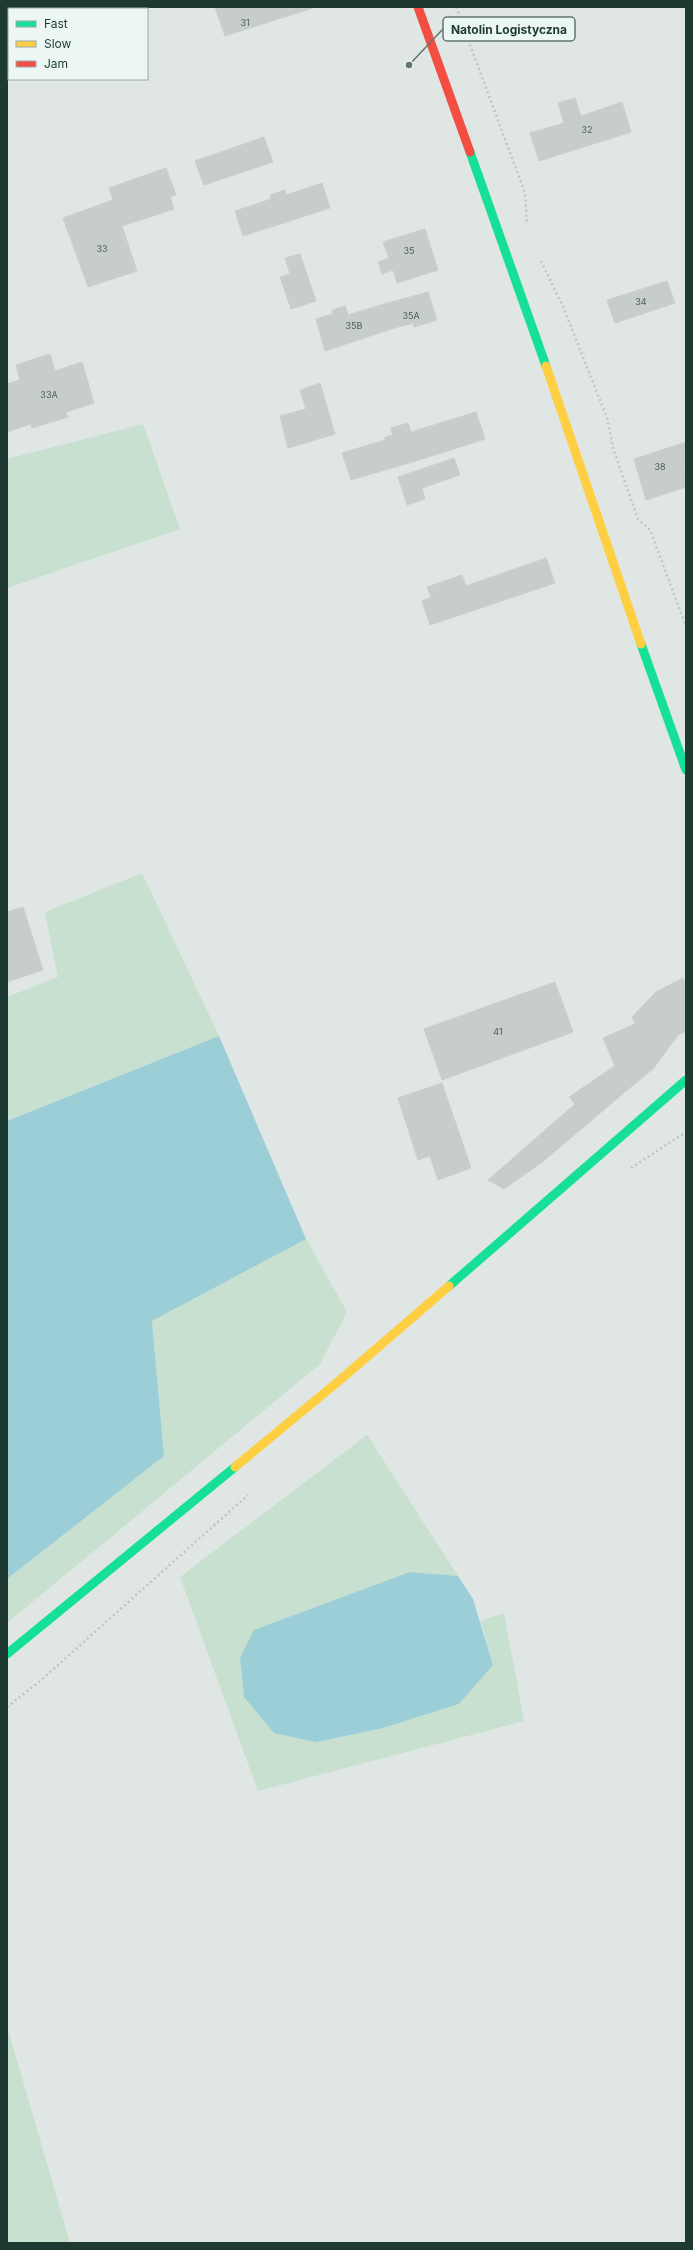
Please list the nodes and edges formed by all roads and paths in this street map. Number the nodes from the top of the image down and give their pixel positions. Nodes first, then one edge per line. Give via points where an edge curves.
1 (418, 7) edge
2 (456, 7) edge
3 (529, 230) dead end
4 (539, 255) dead end
5 (686, 626) edge
6 (686, 770) edge
7 (686, 1080) edge
8 (7, 1654) edge

1 - 6 street via 556,393
2 - 3 path via 525,193
4 - 5 path via 564,309 607,418 613,448 638,519 650,530
7 - 8 street via 340,1380

